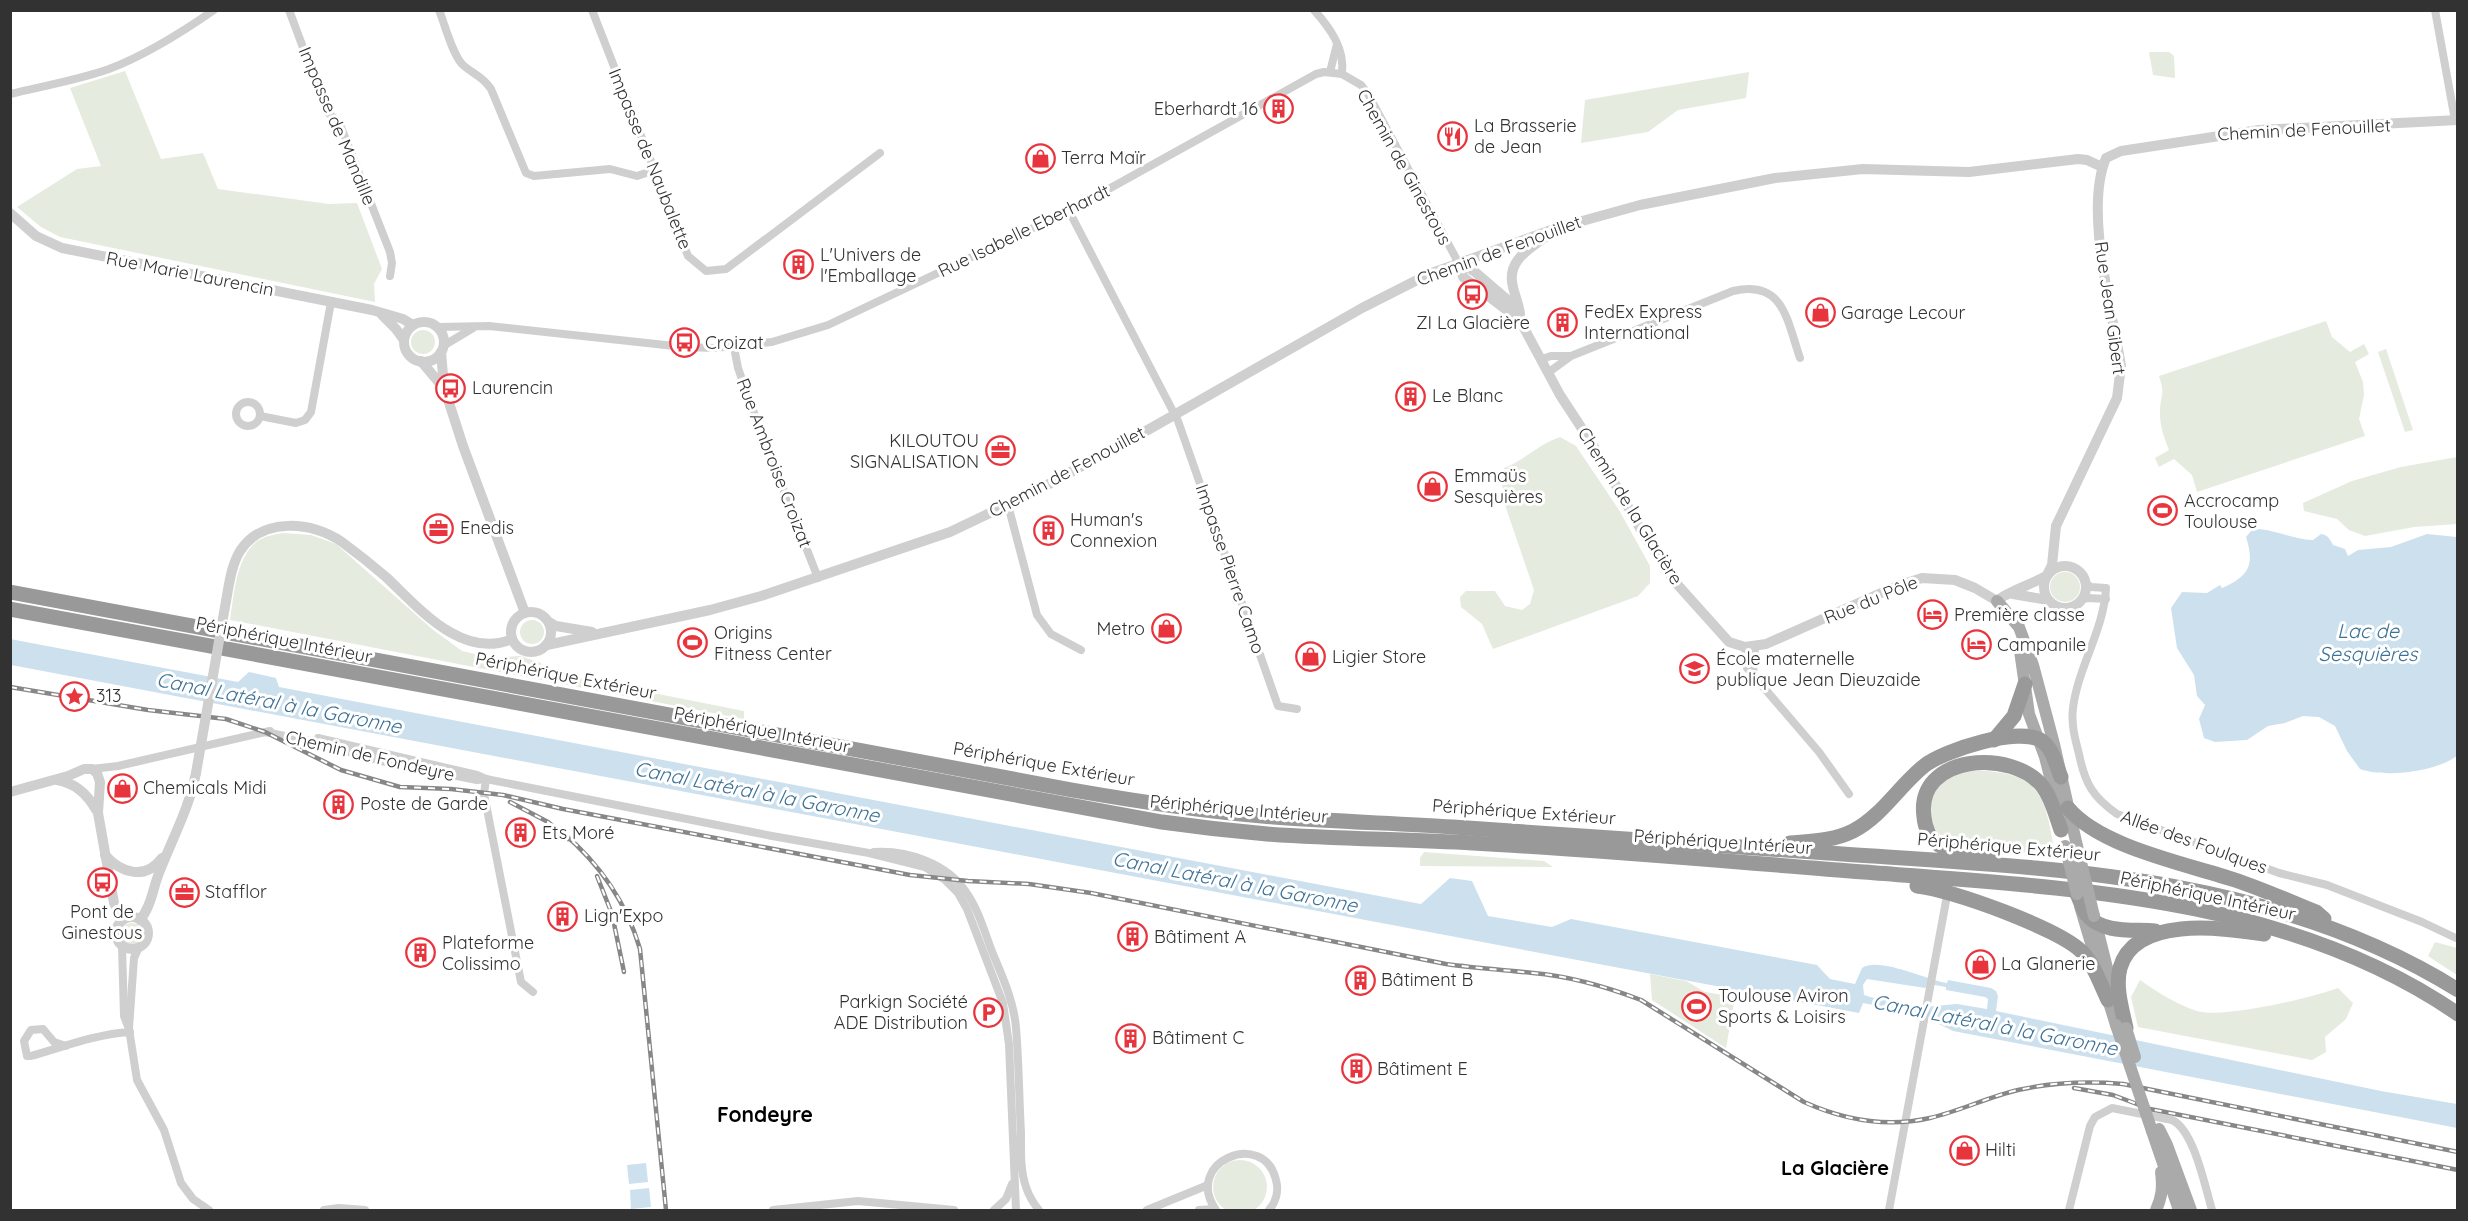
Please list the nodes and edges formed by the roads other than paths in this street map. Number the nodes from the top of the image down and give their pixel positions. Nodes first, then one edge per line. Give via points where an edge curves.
1 (214, 10) edge
2 (289, 10) edge
3 (439, 10) edge
4 (592, 10) edge
5 (1314, 10) edge
6 (2435, 10) edge
7 (1337, 43) junction
8 (1330, 72) junction
9 (1342, 74) junction
10 (10, 94) edge
11 (2456, 120) edge
12 (880, 153) dead end
13 (653, 167) junction
14 (2102, 167) junction
15 (1069, 211) junction
16 (10, 213) edge
17 (1557, 228) junction
18 (1458, 262) junction
19 (390, 276) dead end
20 (331, 302) junction
21 (380, 312) junction
22 (1521, 321) junction
23 (413, 325) junction
24 (438, 327) junction
25 (476, 327) junction
26 (404, 340) junction
27 (734, 348) junction
28 (442, 349) junction
29 (1571, 356) junction
30 (1800, 358) dead end
31 (1542, 359) junction
32 (421, 361) junction
33 (1549, 372) junction
34 (444, 387) junction
35 (1175, 414) junction
36 (260, 416) dead end
37 (1008, 505) junction
38 (2054, 543) junction
39 (2070, 566) junction
40 (2047, 575) junction
41 (818, 578) junction
42 (2085, 583) junction
43 (10, 592) edge
44 (2010, 593) junction
45 (2106, 599) junction
46 (2048, 600) junction
47 (2081, 600) junction
48 (1997, 601) junction
49 (10, 609) edge
50 (525, 613) junction
51 (2009, 614) junction
52 (549, 622) junction
53 (601, 634) junction
54 (512, 639) junction
55 (547, 645) junction
56 (1750, 647) junction
57 (1081, 650) dead end
58 (2025, 684) junction
59 (1297, 709) dead end
60 (2037, 738) junction
61 (1994, 740) junction
62 (118, 766) junction
63 (92, 769) junction
64 (77, 773) junction
65 (2061, 777) junction
66 (57, 780) junction
67 (486, 780) junction
68 (99, 785) junction
69 (81, 791) junction
70 (10, 792) edge
71 (1849, 794) dead end
72 (2068, 808) junction
73 (98, 813) junction
74 (2061, 830) junction
75 (171, 846) junction
76 (2071, 846) junction
77 (1745, 848) junction
78 (868, 853) junction
79 (105, 855) junction
80 (2033, 867) junction
81 (1870, 873) junction
82 (2078, 894) joint
83 (1946, 902) dead end
84 (2090, 917) junction
85 (123, 920) junction
86 (140, 920) junction
87 (2336, 929) junction
88 (2158, 932) junction
89 (2457, 939) edge
90 (122, 946) junction
91 (139, 947) junction
92 (2361, 959) junction
93 (2457, 990) edge
94 (533, 992) dead end
95 (2108, 1000) junction
96 (2457, 1014) edge
97 (2121, 1026) junction
98 (129, 1030) junction
99 (66, 1046) junction
100 (2155, 1130) junction
101 (2156, 1145) junction
102 (1013, 1181) junction
103 (1208, 1185) junction
104 (209, 1210) edge
105 (324, 1210) edge
106 (365, 1210) edge
107 (773, 1210) edge
108 (954, 1210) edge
109 (994, 1210) edge
110 (1016, 1210) edge
111 (1039, 1210) edge
112 (1147, 1210) edge
113 (1199, 1210) edge
114 (1215, 1210) edge
115 (1269, 1210) edge
116 (1889, 1210) edge
117 (2069, 1210) edge
118 (2156, 1210) edge
119 (2179, 1210) edge
120 (2184, 1210) edge
121 (2191, 1210) edge
122 (2212, 1210) edge

1 - 10 street via 127,62
2 - 19 street, Impasse de Mandille via 327,112 339,122 390,252
3 - 13 street via 458,59 490,89 526,173 534,176 610,169 637,176
4 - 13 street, Impasse de Naubalette
5 - 7 street, Chemin de Ginestous
6 - 11 street
7 - 8 street
7 - 9 street, Chemin de Ginestous via 1343,59
8 - 9 street, Rue Isabelle Eberhardt
8 - 15 street, Rue Isabelle Eberhardt via 1316,74
9 - 18 street, Chemin de Ginestous via 1368,94
11 - 14 street, Chemin de Fenouillet via 2236,132 2112,153
12 - 13 street, Impasse de Naubalette via 726,269 706,271 688,256
14 - 17 street, Chemin de Fenouillet via 2078,159 1969,172 1863,169 1797,176 1640,205
14 - 38 street, Rue Jean Gibert via 2097,212 2121,366 2120,386 2056,526
15 - 27 street, Rue Isabelle Eberhardt via 828,325 772,342
15 - 35 street
16 - 20 street, Rue Marie Laurencin via 36,236 62,248
17 - 18 street, Chemin de Fenouillet
17 - 22 street via 1514,266 1512,284
18 - 22 street, Chemin de la Glacière via 1510,302
18 - 35 street, Chemin de Fenouillet via 1362,308
20 - 21 street, Rue Marie Laurencin
20 - 36 street via 311,412 296,423
21 - 23 street, Rue Marie Laurencin
21 - 26 street
22 - 31 street, Chemin de la Glacière
23 - 24 street via 426,322
23 - 26 street
24 - 25 street, Rue Isabelle Eberhardt
24 - 28 street
25 - 27 street, Rue Isabelle Eberhardt via 684,347
25 - 28 street
26 - 32 street via 408,354
27 - 41 street, Rue Ambroise Croizat via 759,427
28 - 32 street via 432,360
28 - 34 street
29 - 30 street via 1745,288 1759,289 1778,299
29 - 31 street
29 - 33 street
31 - 33 street, Chemin de la Glacière
32 - 34 street
33 - 56 street, Chemin de la Glacière via 1664,567 1721,636 1737,646
34 - 50 street
35 - 37 street, Chemin de Fenouillet
35 - 59 street, Impasse Pierre Camo via 1278,706
37 - 41 street, Chemin de Fenouillet via 932,539
37 - 57 street via 1037,615 1051,633
38 - 39 street
38 - 40 street, Rue Jean Gibert
39 - 40 street via 2058,567
39 - 42 street via 2082,574
40 - 44 street
40 - 46 street via 2044,588
41 - 53 street, Chemin de Fenouillet via 710,610
42 - 45 street, Allée des Foulques via 2106,588
42 - 47 street
43 - 77 highway, Périphérique Extérieur via 1130,800 1259,816
44 - 46 street
44 - 48 street
45 - 47 street
45 - 89 street, Allée des Foulques via 2077,690 2072,724 2087,783 2103,804 2118,814 2279,873 2327,885
46 - 47 street via 2067,608
48 - 51 main road
48 - 56 street, Rue du Pôle via 1955,580 1922,578
49 - 81 highway, Périphérique Intérieur via 1162,822 1267,834 1514,845
50 - 52 street via 536,612
50 - 54 street via 513,623
51 - 58 main road
51 - 65 main road via 2019,627 2033,665
52 - 53 street, Chemin de Fenouillet
52 - 55 street via 551,637
53 - 55 street, Chemin de Fenouillet
54 - 55 street via 528,652
54 - 75 street, bridge via 491,645 449,633 332,535 308,527 284,526 258,534 246,543 234,564 191,797
56 - 71 street via 1753,674
58 - 60 main road
58 - 61 highway via 2014,716
60 - 61 highway
60 - 65 highway via 2048,747
60 - 74 main road
61 - 77 highway via 1932,760 1853,832 1824,840
62 - 63 street, Chemin de Fondeyre
62 - 67 street, Chemin de Fondeyre via 275,730
62 - 68 street
63 - 64 street
63 - 68 street via 99,775
64 - 66 street
64 - 69 street via 75,779
65 - 72 main road
66 - 69 street
66 - 70 street
67 - 78 street, Chemin de Fondeyre
67 - 94 street via 483,794 521,982
68 - 69 street via 94,792
68 - 73 street
69 - 73 street
72 - 76 main road
72 - 87 highway via 2084,825 2107,838 2238,881 2316,912
73 - 79 street
74 - 76 main road
74 - 80 highway via 2048,794 2020,770 1988,764 1961,766 1944,772 1929,786 1924,819 1938,844 1961,851 2026,858
75 - 79 street via 145,872 122,869
75 - 86 street
76 - 82 main road, bridge
76 - 84 main road, bridge
77 - 80 highway, Périphérique Extérieur
78 - 102 street, Chemin de Fondeyre via 935,872 958,893 967,909 1007,1024
78 - 111 street, Chemin de Fondeyre via 886,852 933,864 957,880 972,902 1012,1006 1023,1173 1031,1201
79 - 85 street via 114,903
80 - 87 highway, Périphérique Extérieur via 2181,886
81 - 92 highway, Périphérique Intérieur via 2065,889 2145,900 2278,929
81 - 95 highway via 1881,882 1952,892 2066,939 2089,960
82 - 84 highway
83 - 116 street
84 - 88 highway via 2107,927
84 - 95 main road
84 - 97 main road
85 - 86 street
85 - 90 street via 116,932
86 - 91 street via 147,933
87 - 93 highway, Périphérique Extérieur via 2394,954
88 - 92 highway via 2251,932
88 - 97 highway via 2138,942 2123,959 2119,970
90 - 91 street
90 - 98 street via 124,1016
91 - 98 street via 134,958
92 - 96 highway, Périphérique Intérieur
95 - 97 main road
97 - 100 main road, bridge
98 - 99 street
98 - 104 street via 137,1080 164,1130 182,1183 193,1199
99 - 99 street via 54,1042 43,1029 31,1030 24,1041 27,1056
100 - 101 main road
100 - 120 main road
100 - 121 main road via 2168,1145
101 - 118 main road via 2163,1185
101 - 119 main road
102 - 109 street via 1006,1199
102 - 110 street, Chemin de Fondeyre
103 - 112 street
103 - 114 street
103 - 115 street via 1210,1175 1222,1160 1240,1154 1257,1157 1276,1178 1276,1198
105 - 106 street
107 - 108 street via 858,1201
113 - 114 street
117 - 122 street via 2090,1126 2095,1117 2112,1108 2180,1123 2189,1138

